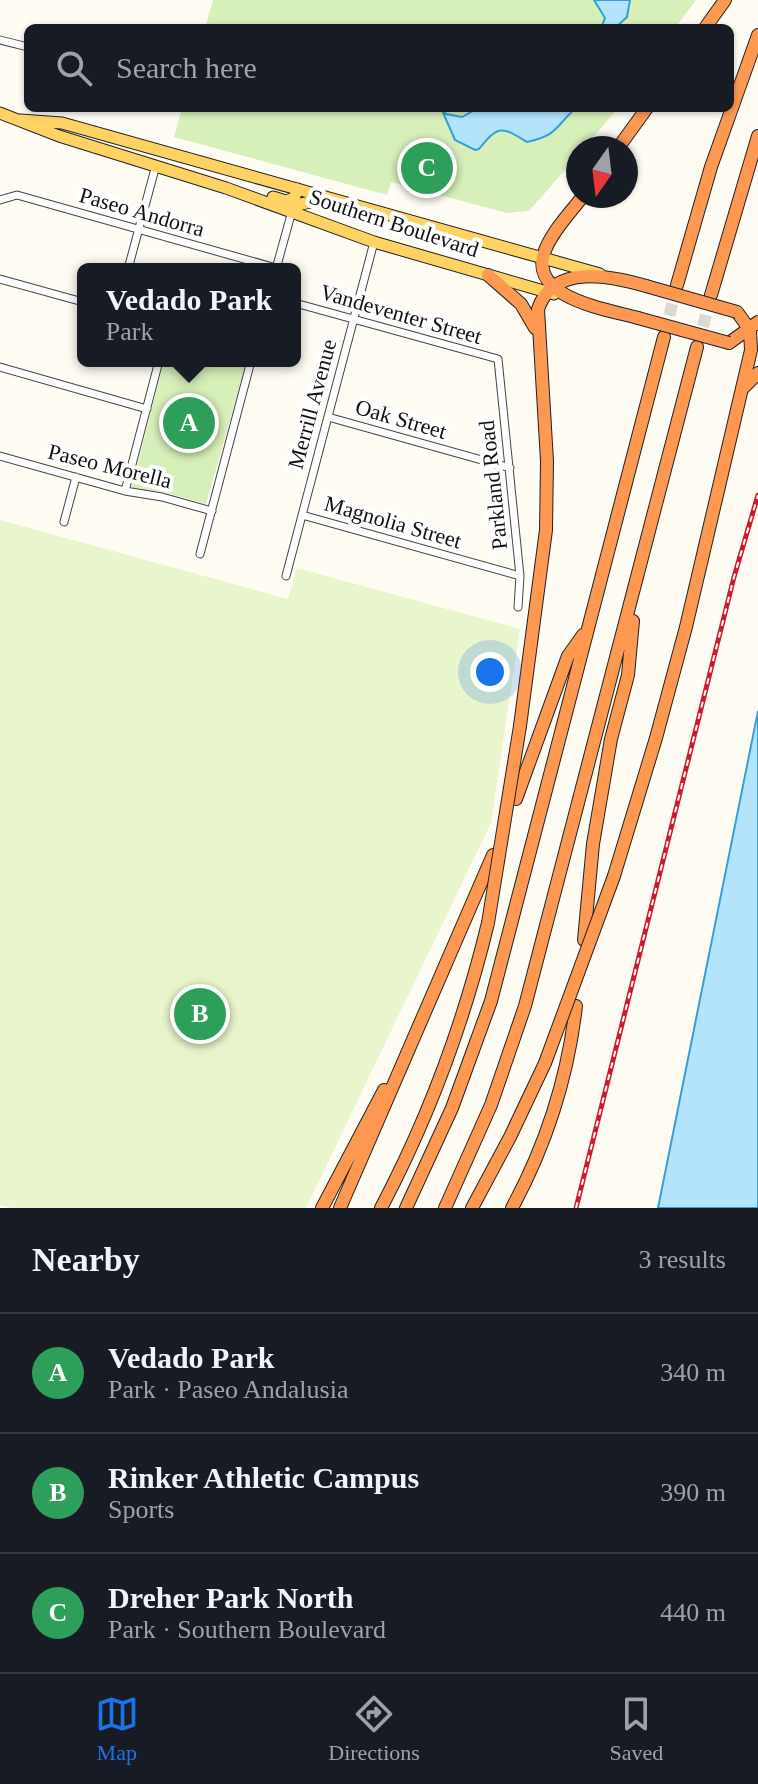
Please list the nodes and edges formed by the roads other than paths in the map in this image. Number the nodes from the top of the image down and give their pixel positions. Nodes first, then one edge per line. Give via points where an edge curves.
1 (725, 0) edge
2 (708, 24) edge
3 (758, 35) edge
4 (0, 40) edge
5 (24, 46) edge
6 (734, 102) edge
7 (644, 112) edge
8 (731, 112) edge
9 (0, 113) edge
10 (21, 120) junction
11 (627, 136) edge
12 (758, 136) edge
13 (201, 163) junction
14 (156, 165) junction
15 (298, 189) junction
16 (252, 197) junction
17 (334, 198) junction
18 (0, 201) edge
19 (574, 208) edge
20 (292, 211) junction
21 (138, 229) junction
22 (374, 242) junction
23 (543, 259) junction
24 (130, 263) edge
25 (258, 263) edge
26 (277, 263) edge
27 (488, 275) junction
28 (606, 275) junction
29 (0, 279) edge
30 (677, 285) tunnel mouth
31 (550, 289) junction
32 (711, 295) tunnel mouth
33 (77, 300) edge
34 (301, 305) edge
35 (353, 319) junction
36 (755, 323) edge
37 (538, 334) junction
38 (664, 337) tunnel mouth
39 (729, 343) junction
40 (697, 347) tunnel mouth
41 (754, 351) edge
42 (498, 359) joint
43 (0, 367) edge
44 (158, 367) edge
45 (249, 367) edge
46 (758, 373) edge
47 (740, 391) junction
48 (147, 409) junction
49 (328, 417) junction
50 (0, 456) edge
51 (510, 468) junction
52 (76, 477) junction
53 (125, 491) junction
54 (212, 511) junction
55 (302, 515) junction
56 (64, 522) dead end
57 (200, 554) dead end
58 (286, 576) dead end
59 (520, 576) junction
60 (637, 582) junction
61 (518, 607) dead end
62 (587, 629) junction
63 (516, 799) dead end
64 (493, 855) dead end
65 (584, 940) dead end
66 (576, 1006) dead end
67 (412, 1042) junction
68 (322, 1208) edge
69 (340, 1208) edge
70 (381, 1208) edge
71 (406, 1208) edge
72 (445, 1208) edge
73 (472, 1208) edge
74 (512, 1208) edge

1 - 2 highway
3 - 6 highway
4 - 5 street
7 - 11 highway
8 - 30 highway
9 - 10 main road, Southern Boulevard
10 - 13 main road, Southern Boulevard via 62,123
10 - 14 main road, Southern Boulevard
12 - 32 highway
13 - 14 main road
13 - 15 main road, Southern Boulevard
14 - 16 main road, Southern Boulevard
14 - 21 street
15 - 16 main road via 286,201 264,194
15 - 17 main road, Southern Boulevard
16 - 20 main road, Southern Boulevard
17 - 20 main road via 313,199
17 - 23 main road, Southern Boulevard
18 - 21 street, Paseo Andorra via 17,195
19 - 23 highway
20 - 22 main road, Southern Boulevard
20 - 26 street
21 - 24 street
21 - 25 street, Paseo Andorra
22 - 27 main road, Southern Boulevard
22 - 35 street, Merrill Avenue
23 - 28 main road, Southern Boulevard
23 - 31 highway
27 - 31 main road, Southern Boulevard
27 - 37 highway via 521,304
28 - 31 highway via 563,280
28 - 36 highway, Southern Boulevard, bridge via 737,312
29 - 33 street
31 - 37 highway via 538,309
31 - 39 highway, bridge
34 - 35 street, Vandeventer Street
35 - 42 street, Vandeventer Street
35 - 49 street, Merrill Avenue
36 - 39 highway
36 - 41 highway
37 - 70 highway, bridge via 546,530 488,923 446,1063
38 - 62 highway
39 - 41 highway
40 - 60 highway
41 - 47 highway
42 - 51 street, Parkland Road
43 - 48 street
44 - 48 street
45 - 54 street
46 - 47 highway
47 - 73 highway, bridge via 683,641 614,876 545,1063
48 - 53 street
49 - 51 street, Oak Street
49 - 55 street, Merrill Avenue
50 - 52 street, Paseo Morella
51 - 59 street, Parkland Road
52 - 53 street, Paseo Morella
52 - 56 street
53 - 54 street, Paseo Morella
54 - 57 street
55 - 58 street, Merrill Avenue
55 - 59 street, Magnolia Street
59 - 61 street, Parkland Road
60 - 65 highway via 628,675 593,844
60 - 72 highway via 522,1016
62 - 63 highway via 568,656
62 - 71 highway via 491,1001 452,1108
64 - 67 highway
66 - 74 highway via 556,1104
67 - 68 highway
67 - 69 highway

